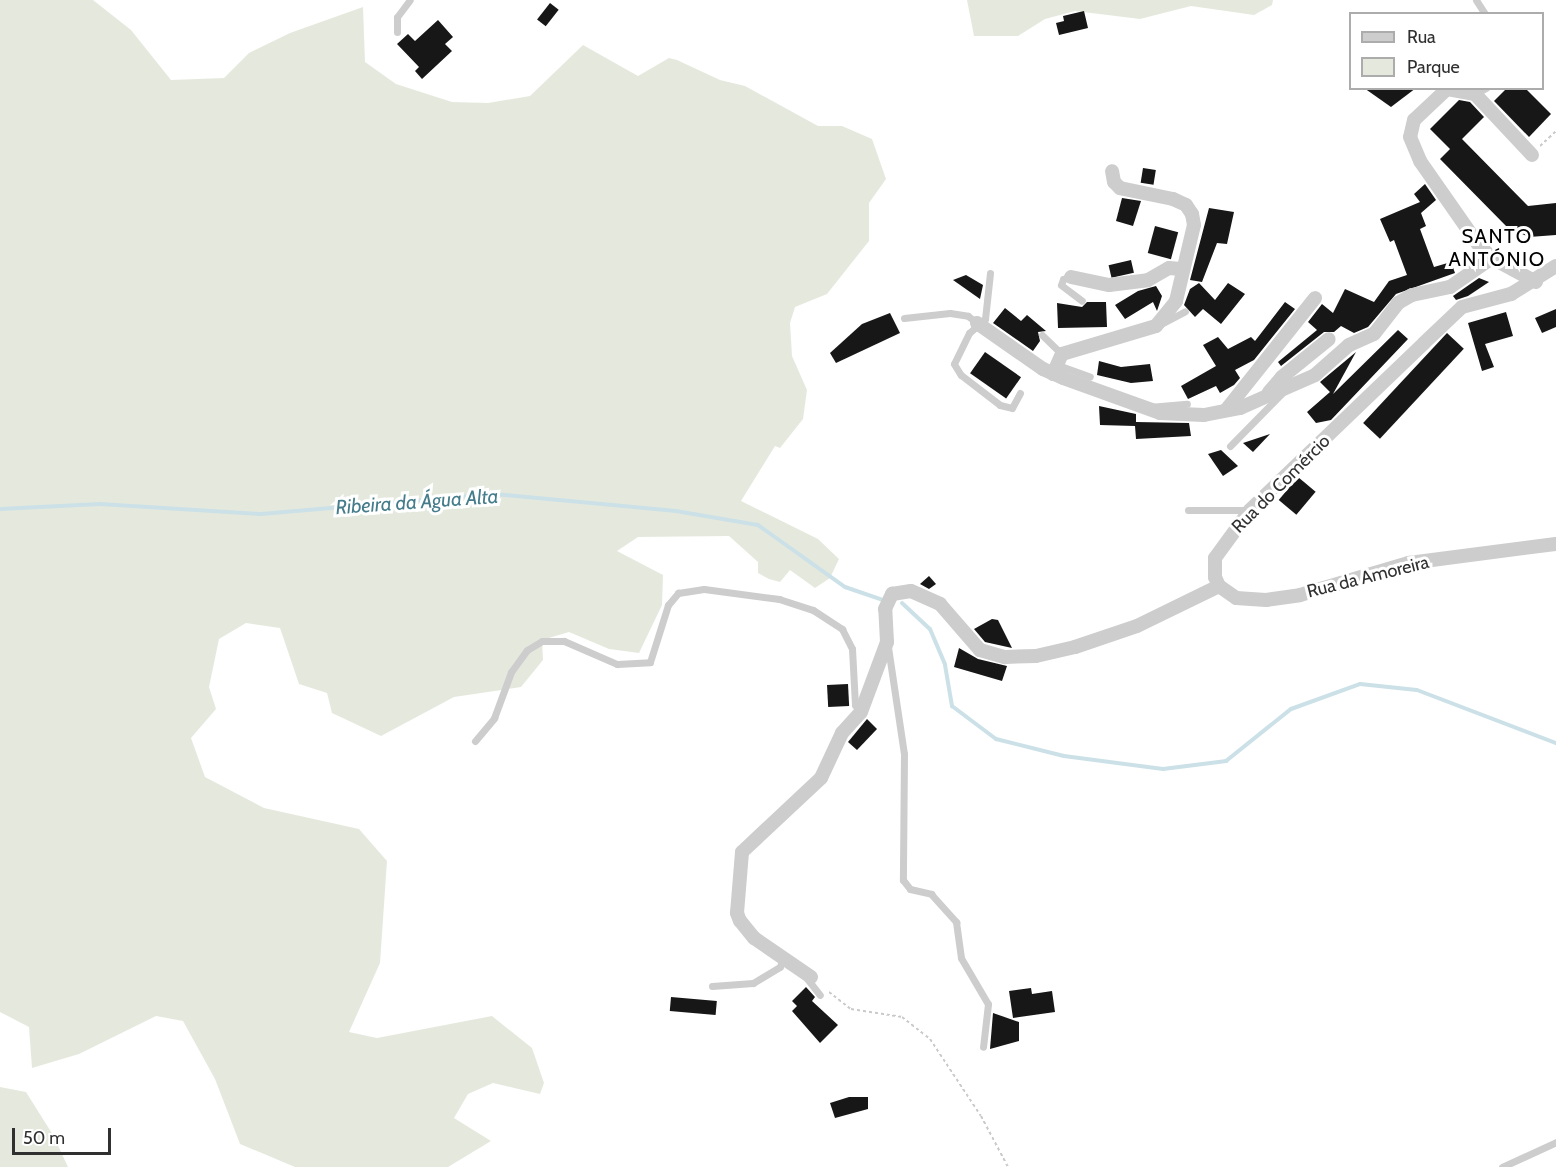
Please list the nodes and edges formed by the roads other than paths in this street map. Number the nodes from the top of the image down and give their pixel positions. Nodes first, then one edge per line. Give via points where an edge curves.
1 (410, 0) edge
2 (397, 32) dead end
3 (1447, 90) edge
4 (1464, 90) edge
5 (1481, 91) edge
6 (1532, 154) road end
7 (1112, 171) dead end
8 (1492, 258) junction
9 (1556, 266) edge
10 (1181, 269) junction
11 (990, 273) dead end
12 (1071, 277) joint
13 (1536, 282) junction
14 (1315, 298) dead end
15 (1082, 301) dead end
16 (1185, 311) dead end
17 (904, 318) dead end
18 (977, 323) junction
19 (1156, 326) junction
20 (1042, 335) dead end
21 (1329, 339) dead end
22 (1057, 364) junction
23 (1090, 377) dead end
24 (1282, 388) junction
25 (1020, 393) dead end
26 (1268, 394) junction
27 (1187, 404) dead end
28 (1147, 407) junction
29 (1226, 410) junction
30 (1230, 446) dead end
31 (1188, 510) dead end
32 (1250, 510) junction
33 (1556, 544) edge
34 (1219, 586) junction
35 (887, 642) junction
36 (861, 712) junction
37 (475, 741) dead end
38 (782, 959) junction
39 (806, 974) joint
40 (712, 986) dead end
41 (820, 995) dead end
42 (983, 1047) dead end
43 (1556, 1142) edge
44 (1502, 1167) edge

1 - 2 lane via 397,17
3 - 8 street via 1414,120 1410,137 1420,161
4 - 5 street
5 - 6 street
7 - 10 street via 1120,188 1186,205 1194,225
8 - 13 street
8 - 24 street via 1450,287 1412,295 1398,303 1374,334 1349,345 1315,375
9 - 13 street, Rua do Comércio
10 - 12 street via 1169,268 1148,280 1109,285
10 - 19 street via 1176,301
11 - 18 lane via 985,319
12 - 15 lane via 1063,279 1061,285
13 - 32 street, Rua do Comércio via 1511,294 1462,307
14 - 29 street
16 - 19 lane
17 - 18 lane via 950,313 968,316
18 - 22 street
18 - 25 lane via 955,356 954,364 961,375 1000,405 1012,408
19 - 22 street
20 - 22 lane
21 - 26 street via 1277,381
22 - 23 lane
22 - 28 street
24 - 26 street
24 - 30 lane via 1282,394
26 - 29 street
27 - 28 lane
28 - 29 street via 1179,415
31 - 32 lane
32 - 34 street, Rua do Comércio via 1215,558
33 - 34 street, Rua da Amoreira via 1409,563 1300,595 1266,600 1236,598
34 - 35 street via 1137,626 1036,656 1005,657 980,650 940,604 911,591 892,594 885,609
35 - 36 street
35 - 42 lane via 903,754 903,880 910,889 931,894 956,922 961,958 988,1004
36 - 37 lane via 855,705 852,649 842,629 813,610 779,599 704,589 678,593 668,605 650,663 617,664 564,641 542,641 527,650 510,672 494,718
36 - 38 street via 842,733 821,778 742,852 737,913 754,938
38 - 39 street
38 - 40 lane via 780,967 753,983
39 - 41 lane
43 - 44 lane

